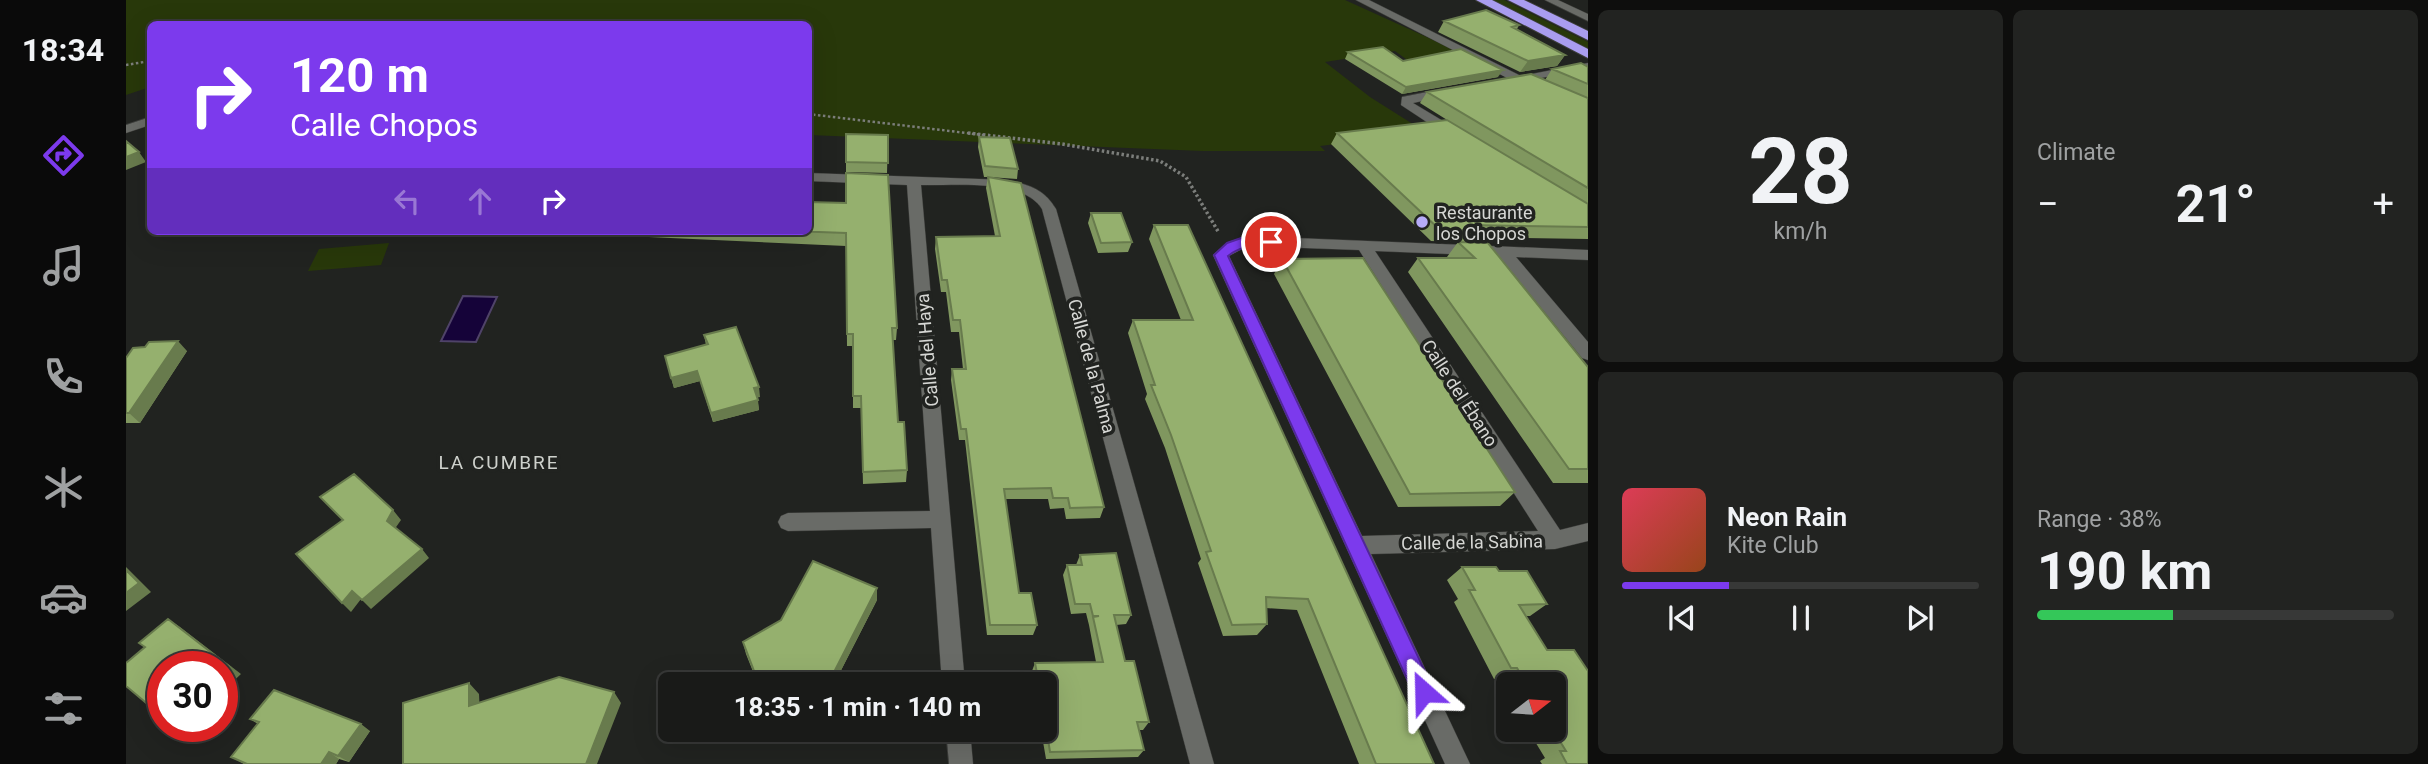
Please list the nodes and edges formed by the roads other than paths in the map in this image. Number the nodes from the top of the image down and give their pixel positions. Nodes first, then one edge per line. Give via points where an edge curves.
1 (1361, 0) edge
2 (1482, 0) edge
3 (1514, 0) edge
4 (1550, 0) edge
5 (1588, 18) edge
6 (1588, 36) edge
7 (1588, 54) edge
8 (1588, 66) edge
9 (1523, 80) junction
10 (1494, 84) edge
11 (1551, 90) edge
12 (1457, 91) edge
13 (147, 122) edge
14 (126, 129) edge
15 (1463, 139) edge
16 (812, 177) edge
17 (914, 181) junction
18 (1364, 246) junction
19 (1504, 252) junction
20 (1588, 255) edge
21 (1588, 354) edge
22 (941, 519) junction
23 (788, 522) dead end
24 (1588, 532) edge
25 (1555, 540) junction
26 (1356, 545) junction
27 (953, 672) edge
28 (959, 742) edge
29 (961, 764) edge
30 (1202, 764) edge
31 (1458, 764) edge

1 - 9 street
2 - 7 highway
3 - 6 highway
4 - 5 street
8 - 9 street
9 - 10 street
9 - 11 street
12 - 15 street via 1406,100 1407,105
13 - 14 street
16 - 17 street, Calle de la Palma
17 - 22 street, Calle del Haya
17 - 30 street, Calle de la Palma via 1008,184 1042,196 1049,209
18 - 19 street
18 - 25 street, Calle del Ébano
18 - 26 street via 1247,241 1221,255
19 - 20 street
19 - 21 street
22 - 23 street
22 - 27 street, Calle del Haya
24 - 25 street, Calle de la Sabina
25 - 26 street, Calle de la Sabina
26 - 31 street
28 - 29 street

